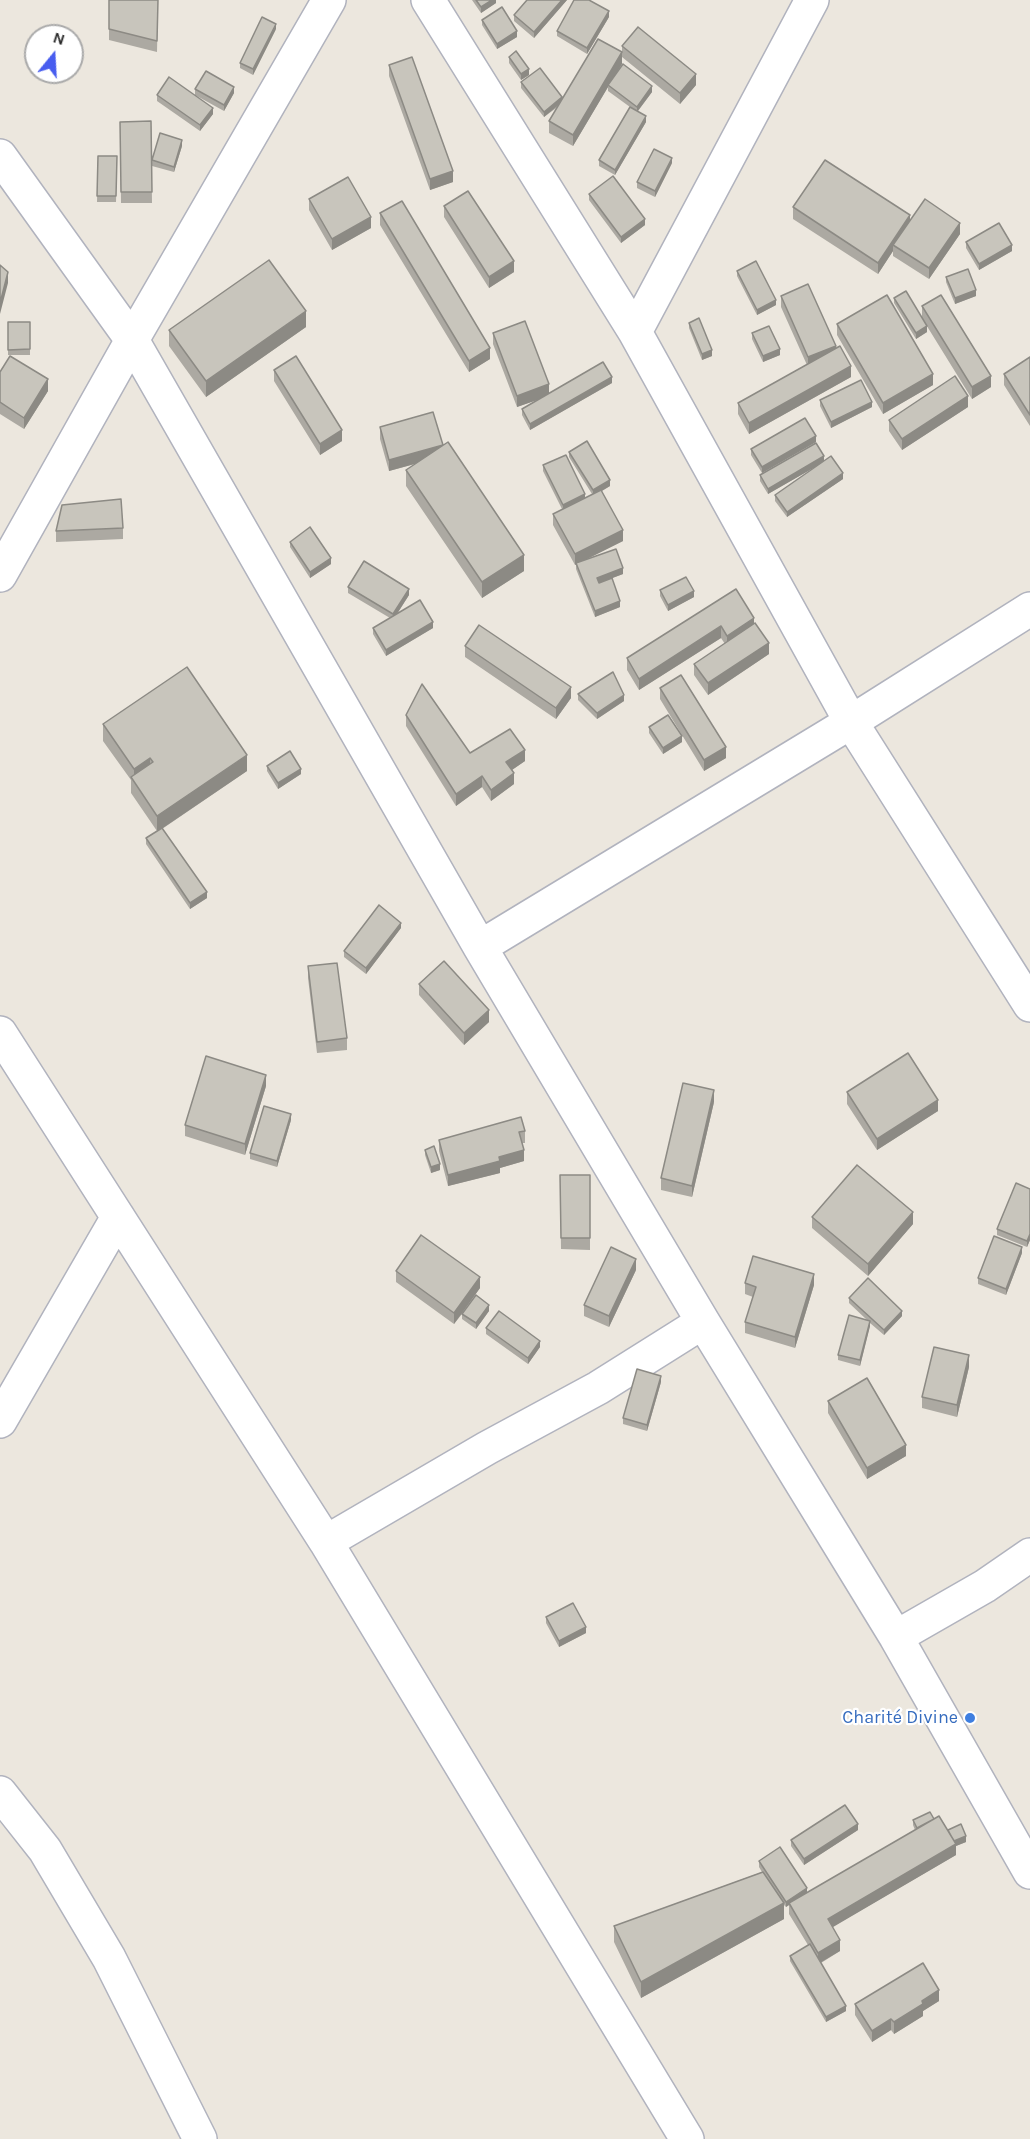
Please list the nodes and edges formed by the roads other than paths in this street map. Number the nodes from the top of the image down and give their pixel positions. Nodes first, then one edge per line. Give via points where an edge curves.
1 (329, 0) edge
2 (428, 0) edge
3 (812, 0) edge
4 (0, 156) edge
5 (635, 332) junction
6 (132, 340) junction
7 (0, 575) edge
8 (1030, 609) edge
9 (851, 722) junction
10 (480, 947) junction
11 (1030, 1005) edge
12 (0, 1033) edge
13 (118, 1217) junction
14 (703, 1322) junction
15 (0, 1421) edge
16 (326, 1542) junction
17 (1030, 1555) edge
18 (896, 1637) junction
19 (0, 1793) edge
20 (1030, 1872) edge
21 (201, 2139) edge
22 (687, 2139) edge

1 - 6 street
2 - 5 street
3 - 5 street
4 - 6 street
5 - 9 street
6 - 7 street
6 - 10 street
8 - 9 street
9 - 10 street
9 - 11 street
10 - 14 street
12 - 13 street
13 - 15 street
13 - 16 street
14 - 16 street via 598,1388
14 - 18 street
16 - 22 street
17 - 18 street
18 - 20 street
19 - 21 street via 45,1850 109,1958

